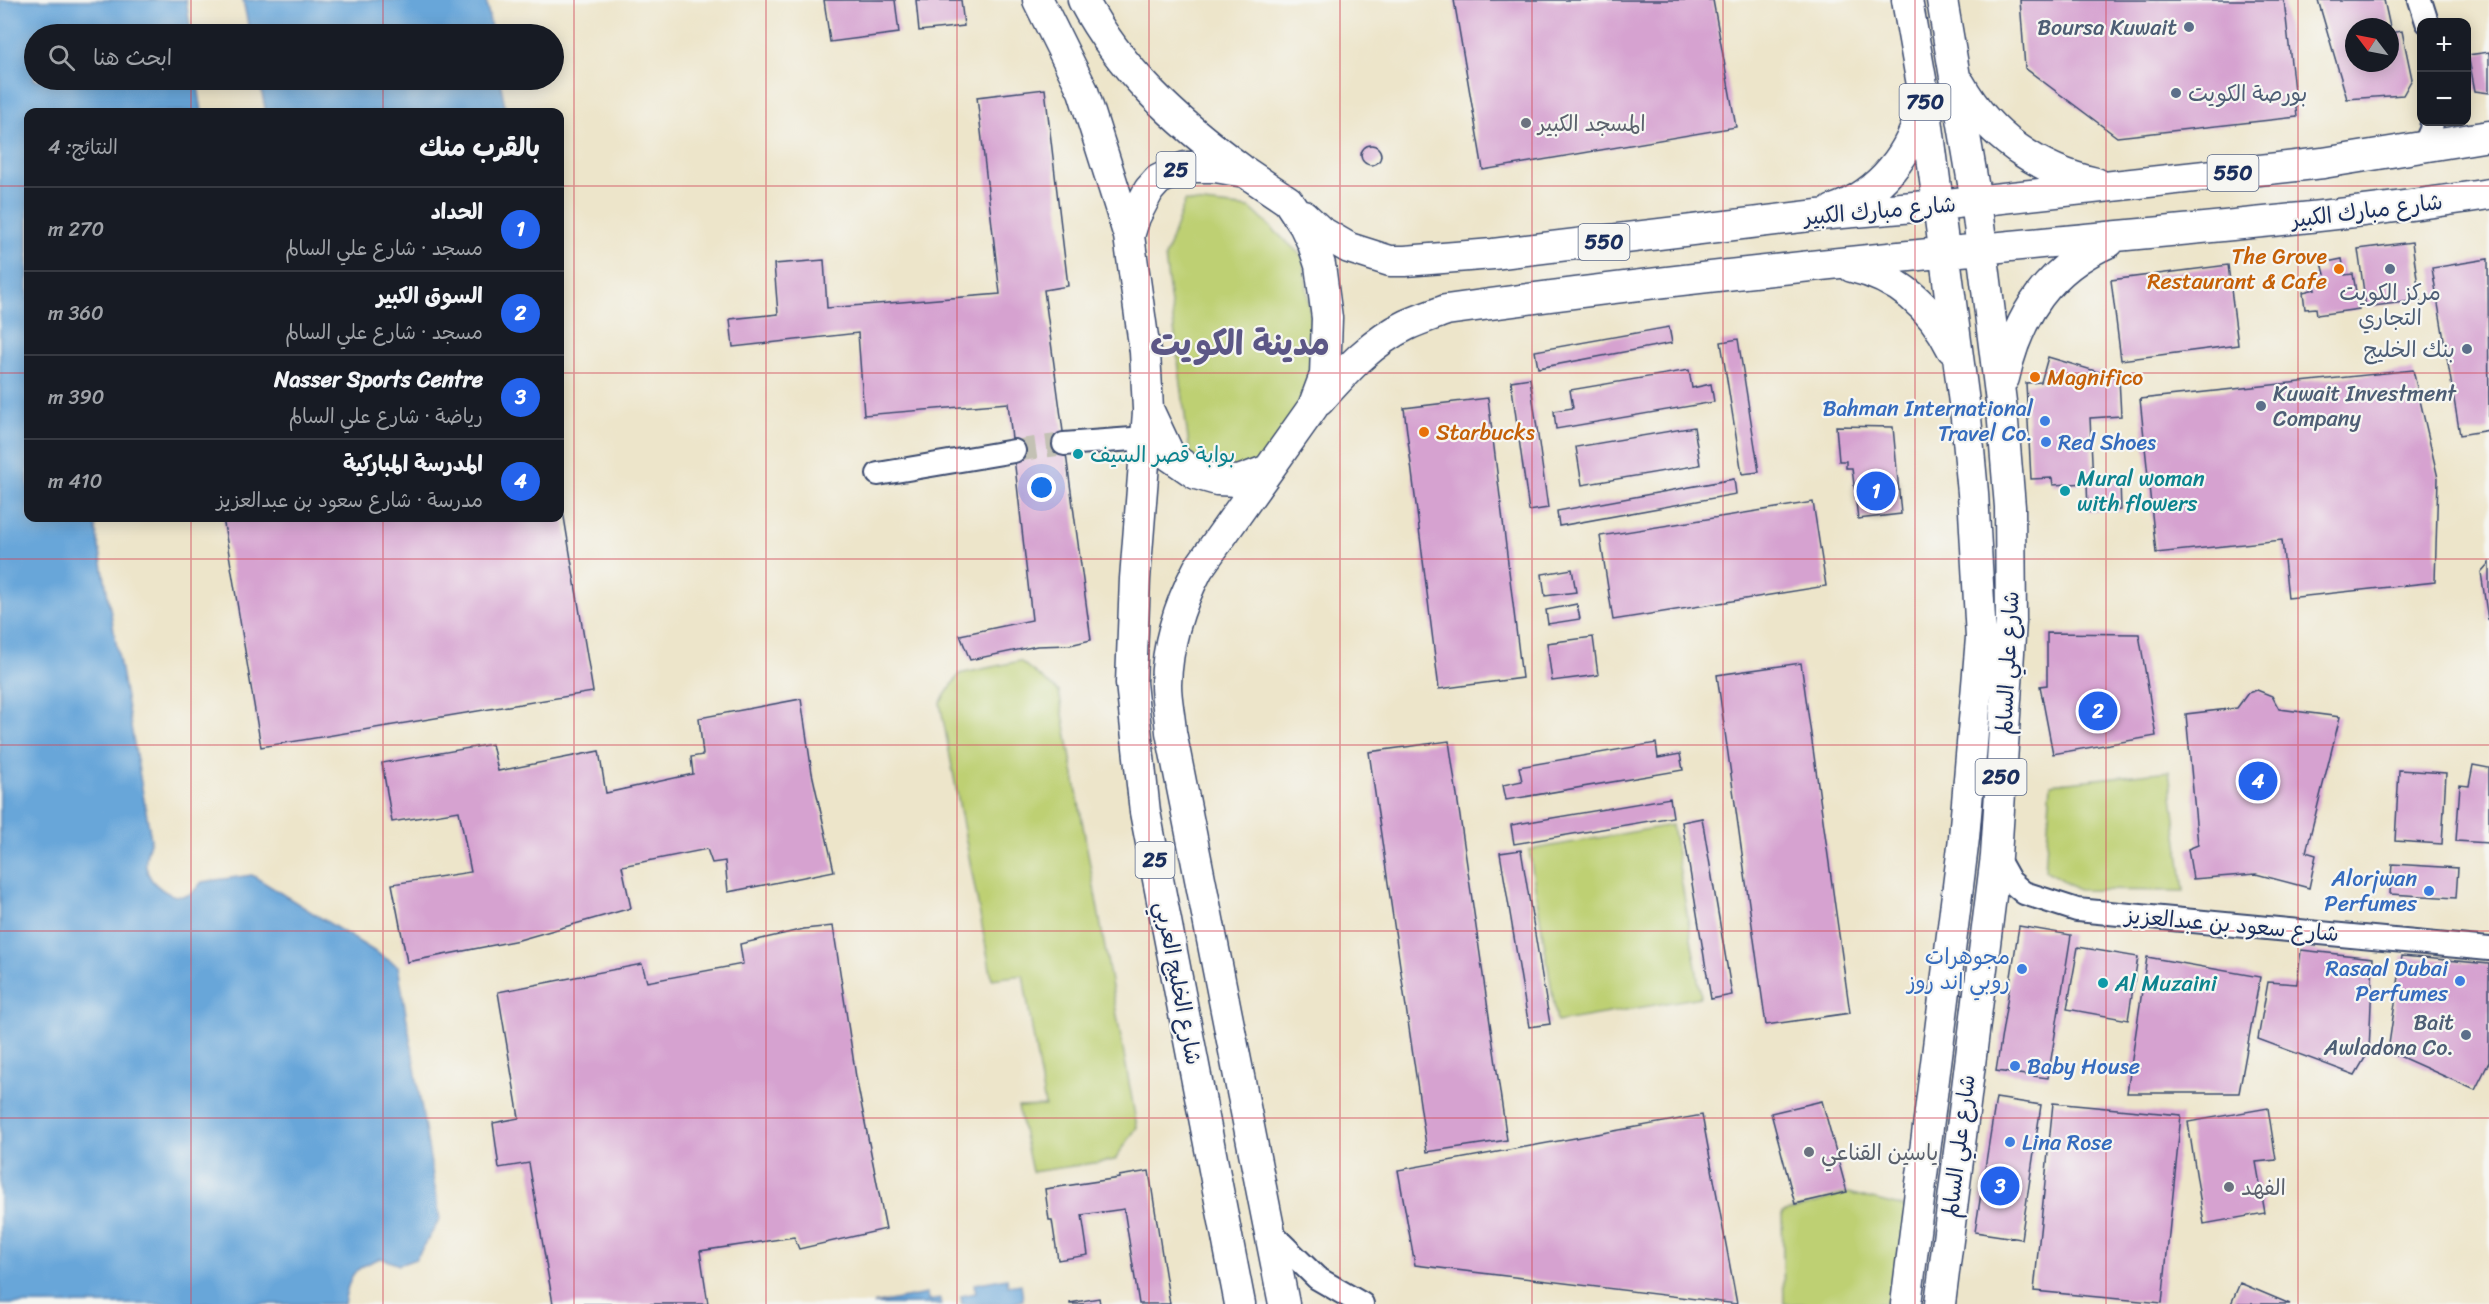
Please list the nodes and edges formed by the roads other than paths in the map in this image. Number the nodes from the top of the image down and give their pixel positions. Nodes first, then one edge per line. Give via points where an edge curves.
1 (1038, 0) edge
2 (1083, 0) edge
3 (1907, 0) edge
4 (1942, 0) edge
5 (2420, 0) edge
6 (2426, 18) edge
7 (1953, 70) junction
8 (1924, 96) junction
9 (2428, 135) edge
10 (2489, 136) edge
11 (1245, 172) junction
12 (2113, 187) junction
13 (2489, 194) edge
14 (1288, 201) junction
15 (1976, 201) junction
16 (1938, 205) junction
17 (1818, 215) junction
18 (1129, 236) junction
19 (2122, 236) junction
20 (1624, 240) junction
21 (1983, 249) junction
22 (1945, 252) junction
23 (1840, 264) junction
24 (1568, 294) junction
25 (1961, 384) junction
26 (1313, 407) junction
27 (2002, 410) junction
28 (1147, 424) junction
29 (1064, 444) tunnel mouth
30 (1014, 451) tunnel mouth
31 (1268, 470) junction
32 (878, 474) dead end
33 (1996, 856) junction
34 (2489, 948) edge
35 (1270, 1232) junction
36 (1905, 1300) edge
37 (1240, 1304) edge
38 (1284, 1304) edge
39 (1362, 1304) edge
40 (1940, 1304) edge

1 - 18 main road, 25 via 1083,91
2 - 11 main road, 25 via 1126,67 1158,102
3 - 8 main road, 750
4 - 7 main road, 750
5 - 6 street
7 - 12 main road via 1990,125 2017,149 2073,178
7 - 15 main road, 750
8 - 16 main road, 750
8 - 17 main road via 1910,142 1892,169 1862,196
9 - 10 main road, شارع مبارك الكبير / 550
9 - 12 main road, شارع مبارك الكبير / 550 via 2324,163
11 - 14 main road, 25
11 - 18 main road, 25 via 1204,166 1174,171 1149,190
12 - 15 main road, شارع مبارك الكبير / 550
13 - 19 main road, شارع مبارك الكبير / 550 via 2326,216
14 - 20 main road, شارع مبارك الكبير / 550 via 1320,231 1341,244 1390,261
14 - 26 main road, 25 via 1313,244 1325,293 1325,375
15 - 16 main road, شارع مبارك الكبير / 550
15 - 21 main road, شارع علي السالم / 250
16 - 17 main road, شارع مبارك الكبير / 550
16 - 22 main road, شارع علي السالم / 250
17 - 20 main road, شارع مبارك الكبير / 550
18 - 28 main road, 25 via 1146,352
19 - 21 main road, شارع مبارك الكبير / 550
19 - 27 main road via 2065,267 2024,317 2003,378
20 - 24 main road via 1542,259 1534,267 1535,285
21 - 22 main road, شارع مبارك الكبير / 550
21 - 27 main road, شارع علي السالم / 250
22 - 23 main road, شارع مبارك الكبير / 550
22 - 25 main road, شارع علي السالم / 250
23 - 24 main road, شارع مبارك الكبير / 550
23 - 25 main road via 1870,271 1898,284 1922,303 1950,345
24 - 26 main road, شارع مبارك الكبير / 550 via 1446,309 1406,326 1355,362
25 - 36 main road, شارع علي السالم / 250 via 1973,493 1981,638 1964,838
26 - 31 main road, 25
27 - 33 main road, شارع علي السالم / 250 via 2010,507 2011,621
28 - 29 street
28 - 31 main road, 25 via 1170,456 1196,474 1227,482
28 - 37 main road, شارع الخليج العربي / 25 via 1131,683 1145,812
30 - 32 street
31 - 35 main road, شارع الخليج العربي / 25 via 1198,569 1185,594 1173,629 1166,686 1171,732
33 - 34 street, شارع سعود بن عبدالعزيز via 2010,881 2025,893 2078,910
33 - 40 main road, شارع علي السالم / 250
35 - 38 main road, شارع الخليج العربي / 25
35 - 39 street via 1317,1278

